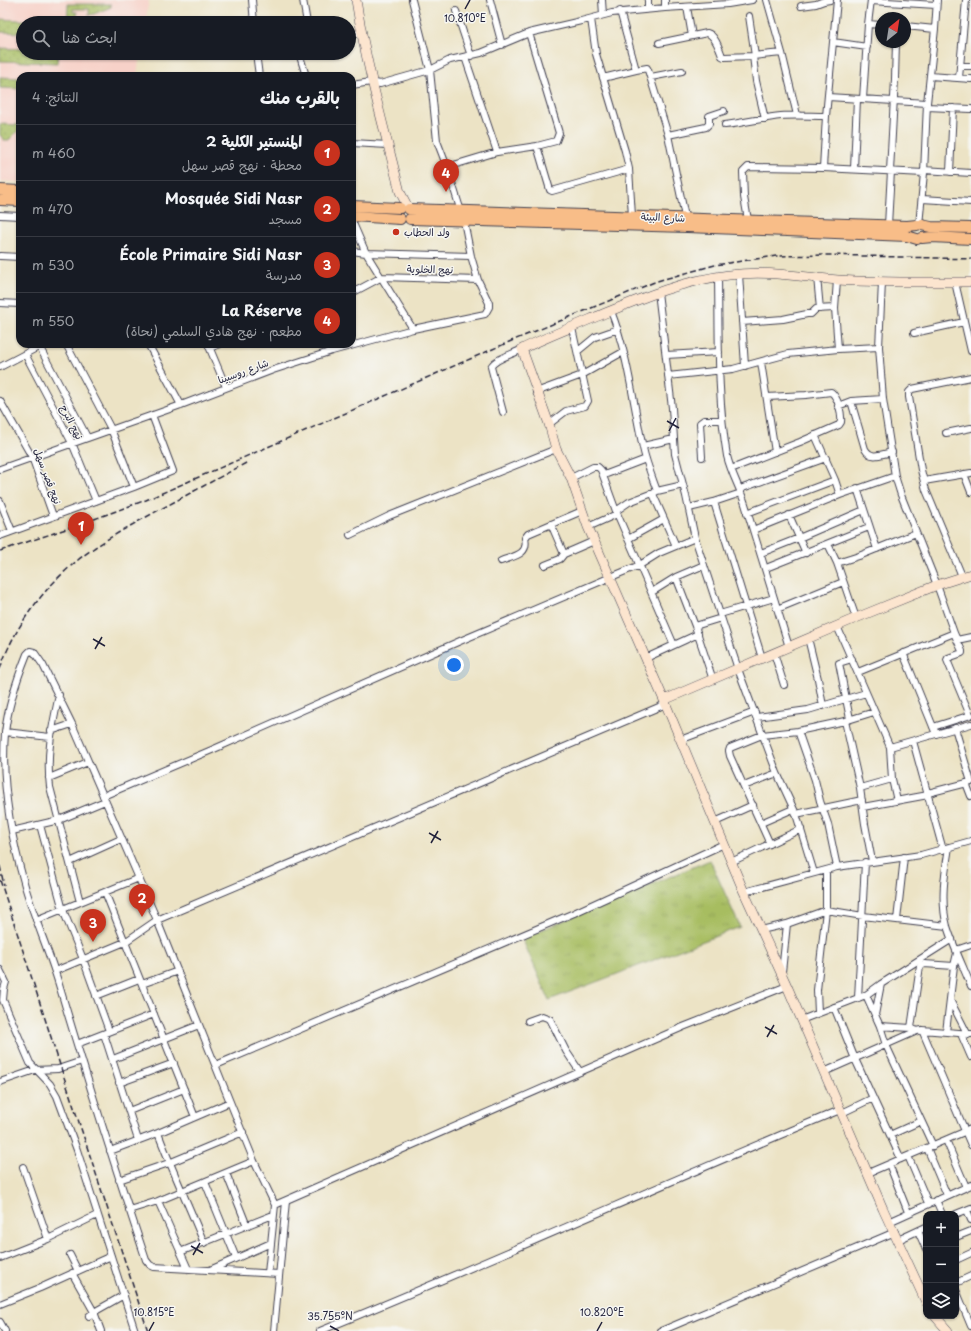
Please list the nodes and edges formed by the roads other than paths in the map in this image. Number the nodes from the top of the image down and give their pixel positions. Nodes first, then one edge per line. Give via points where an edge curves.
1 (252, 0) edge
2 (303, 0) edge
3 (356, 0) edge
4 (412, 0) edge
5 (490, 0) edge
6 (602, 0) edge
7 (648, 0) edge
8 (664, 0) edge
9 (752, 0) edge
10 (767, 0) edge
11 (830, 0) edge
12 (837, 0) edge
13 (871, 0) edge
14 (966, 0) edge
15 (902, 2) edge
16 (936, 3) edge
17 (801, 6) dead end
18 (687, 7) junction
19 (664, 8) junction
20 (648, 9) junction
21 (456, 11) dead end
22 (620, 11) junction
23 (603, 15) junction
24 (253, 16) edge
25 (306, 16) edge
26 (749, 16) dead end
27 (591, 19) junction
28 (868, 24) junction
29 (875, 25) edge
30 (911, 27) edge
31 (935, 29) junction
32 (356, 33) edge
33 (361, 33) junction
34 (529, 33) junction
35 (692, 36) junction
36 (963, 37) junction
37 (971, 37) edge
38 (833, 42) junction
39 (659, 43) dead end
40 (502, 45) junction
41 (866, 46) junction
42 (896, 48) edge
43 (782, 52) junction
44 (468, 56) junction
45 (754, 56) junction
46 (257, 60) edge
47 (301, 60) edge
48 (960, 66) junction
49 (971, 66) edge
50 (430, 70) junction
51 (636, 70) junction
52 (682, 71) dead end
53 (258, 72) edge
54 (305, 72) edge
55 (930, 76) junction
56 (651, 77) junction
57 (603, 78) junction
58 (959, 78) junction
59 (971, 79) edge
60 (372, 82) junction
61 (356, 84) edge
62 (828, 96) junction
63 (860, 99) junction
64 (894, 102) junction
65 (927, 105) junction
66 (953, 108) junction
67 (971, 109) edge
68 (724, 111) dead end
69 (797, 115) junction
70 (826, 116) junction
71 (765, 119) junction
72 (725, 125) dead end
73 (668, 135) junction
74 (356, 144) edge
75 (388, 145) junction
76 (537, 146) junction
77 (497, 152) junction
78 (447, 166) junction
79 (822, 168) junction
80 (628, 169) junction
81 (854, 169) junction
82 (890, 171) junction
83 (924, 172) junction
84 (950, 172) junction
85 (971, 173) edge
86 (0, 190) edge
87 (16, 191) edge
88 (922, 199) junction
89 (0, 200) edge
90 (16, 201) edge
91 (971, 202) edge
92 (356, 207) edge
93 (460, 211) junction
94 (405, 214) junction
95 (0, 215) edge
96 (16, 216) edge
97 (356, 216) edge
98 (632, 216) junction
99 (685, 217) junction
100 (748, 220) junction
101 (464, 221) junction
102 (888, 225) junction
103 (919, 225) junction
104 (971, 228) edge
105 (356, 230) edge
106 (919, 239) junction
107 (971, 239) edge
108 (356, 252) edge
109 (366, 254) junction
110 (0, 256) edge
111 (471, 256) junction
112 (16, 257) edge
113 (739, 274) junction
114 (382, 277) junction
115 (718, 277) junction
116 (817, 277) junction
117 (478, 280) junction
118 (837, 280) junction
119 (882, 282) junction
120 (955, 282) junction
121 (971, 282) edge
122 (356, 291) edge
123 (658, 292) junction
124 (0, 303) edge
125 (16, 304) edge
126 (834, 308) junction
127 (820, 309) junction
128 (611, 311) junction
129 (742, 322) junction
130 (964, 322) junction
131 (572, 328) junction
132 (413, 329) junction
133 (618, 329) junction
134 (914, 333) dead end
135 (356, 344) edge
136 (879, 347) junction
137 (35, 348) edge
138 (42, 348) edge
139 (68, 348) edge
140 (150, 348) edge
141 (210, 348) edge
142 (331, 348) edge
143 (343, 348) edge
144 (522, 349) junction
145 (838, 349) junction
146 (332, 351) junction
147 (578, 351) junction
148 (971, 351) edge
149 (623, 352) junction
150 (719, 352) junction
151 (24, 354) junction
152 (666, 355) junction
153 (761, 362) junction
154 (745, 366) junction
155 (0, 367) edge
156 (720, 371) junction
157 (582, 375) junction
158 (668, 376) junction
159 (971, 377) edge
160 (226, 387) junction
161 (536, 392) junction
162 (767, 397) junction
163 (883, 398) junction
164 (0, 401) edge
165 (852, 401) junction
166 (181, 404) junction
167 (838, 406) junction
168 (503, 412) dead end
169 (152, 415) junction
170 (722, 420) junction
171 (549, 424) junction
172 (971, 428) edge
173 (111, 429) junction
174 (946, 433) dead end
175 (815, 435) junction
176 (87, 438) junction
177 (674, 440) junction
178 (72, 443) junction
179 (643, 446) junction
180 (556, 449) junction
181 (775, 452) junction
182 (892, 452) junction
183 (32, 457) junction
184 (702, 457) dead end
185 (826, 458) junction
186 (646, 459) junction
187 (0, 469) edge
188 (731, 469) junction
189 (971, 473) edge
190 (964, 474) junction
191 (604, 475) junction
192 (895, 476) junction
193 (571, 478) junction
194 (835, 480) junction
195 (924, 481) junction
196 (683, 485) junction
197 (134, 487) junction
198 (857, 488) junction
199 (740, 491) junction
200 (971, 492) edge
201 (655, 493) junction
202 (840, 494) junction
203 (0, 501) edge
204 (96, 502) junction
205 (714, 502) junction
206 (689, 508) junction
207 (864, 510) junction
208 (582, 511) junction
209 (617, 512) junction
210 (747, 512) junction
211 (789, 515) junction
212 (53, 516) junction
213 (664, 519) junction
214 (551, 524) junction
215 (588, 527) junction
216 (869, 527) junction
217 (753, 530) junction
218 (12, 532) junction
219 (916, 533) junction
220 (350, 535) dead end
221 (0, 536) edge
222 (695, 538) junction
223 (799, 538) junction
224 (628, 539) junction
225 (594, 541) junction
226 (828, 544) junction
227 (676, 546) junction
228 (877, 549) junction
229 (760, 553) junction
230 (806, 553) junction
231 (564, 554) junction
232 (501, 561) dead end
233 (837, 563) junction
234 (545, 565) dead end
235 (704, 565) junction
236 (640, 566) junction
237 (766, 568) junction
238 (966, 575) edge
239 (611, 577) junction
240 (676, 577) junction
241 (843, 582) junction
242 (938, 585) junction
243 (652, 592) junction
244 (774, 598) junction
245 (747, 607) junction
246 (777, 609) junction
247 (721, 616) junction
248 (856, 618) junction
249 (695, 626) junction
250 (837, 626) junction
251 (954, 632) junction
252 (698, 634) junction
253 (971, 637) edge
254 (808, 638) junction
255 (957, 640) junction
256 (674, 645) junction
257 (789, 647) junction
258 (774, 653) junction
259 (903, 653) junction
260 (646, 658) junction
261 (762, 658) junction
262 (852, 659) junction
263 (738, 669) junction
264 (858, 672) junction
265 (713, 680) junction
266 (784, 685) dead end
267 (866, 693) junction
268 (59, 695) junction
269 (846, 700) junction
270 (665, 702) junction
271 (823, 706) junction
272 (874, 712) junction
273 (756, 715) junction
274 (971, 715) edge
275 (847, 720) junction
276 (72, 724) junction
277 (971, 724) edge
278 (955, 728) junction
279 (934, 730) junction
280 (798, 731) junction
281 (6, 732) junction
282 (50, 734) junction
283 (762, 735) junction
284 (680, 740) junction
285 (913, 741) junction
286 (890, 747) junction
287 (88, 762) junction
288 (777, 773) junction
289 (49, 778) junction
290 (892, 779) junction
291 (969, 783) edge
292 (744, 786) junction
293 (860, 788) junction
294 (928, 794) junction
295 (971, 796) edge
296 (104, 798) junction
297 (898, 801) junction
298 (862, 803) junction
299 (753, 806) junction
300 (822, 808) junction
301 (794, 812) junction
302 (58, 820) junction
303 (715, 822) junction
304 (761, 823) junction
305 (40, 825) junction
306 (801, 829) junction
307 (12, 831) junction
308 (121, 839) junction
309 (971, 841) edge
310 (724, 844) junction
311 (770, 844) junction
312 (949, 847) junction
313 (943, 850) junction
314 (904, 856) junction
315 (872, 861) junction
316 (70, 862) junction
317 (731, 862) junction
318 (865, 862) junction
319 (837, 867) junction
320 (826, 870) junction
321 (814, 873) junction
322 (138, 878) junction
323 (105, 892) junction
324 (744, 892) junction
325 (80, 902) junction
326 (62, 910) junction
327 (826, 910) junction
328 (863, 916) junction
329 (36, 920) junction
330 (157, 920) junction
331 (897, 920) junction
332 (787, 924) junction
333 (947, 926) junction
334 (761, 930) junction
335 (952, 939) junction
336 (125, 942) junction
337 (971, 944) edge
338 (957, 952) junction
339 (83, 959) junction
340 (920, 962) junction
341 (954, 966) junction
342 (0, 970) edge
343 (55, 971) junction
344 (178, 971) junction
345 (781, 973) junction
346 (140, 982) junction
347 (881, 984) junction
348 (787, 986) junction
349 (971, 986) edge
350 (866, 995) junction
351 (96, 996) junction
352 (858, 998) junction
353 (2, 1000) edge
354 (950, 1000) junction
355 (834, 1007) junction
356 (818, 1013) junction
357 (154, 1014) junction
358 (875, 1015) junction
359 (801, 1020) junction
360 (528, 1021) dead end
361 (199, 1024) junction
362 (880, 1026) junction
363 (916, 1030) junction
364 (946, 1032) junction
365 (107, 1033) junction
366 (967, 1034) edge
367 (164, 1039) junction
368 (77, 1044) junction
369 (886, 1045) junction
370 (971, 1056) edge
371 (855, 1058) junction
372 (113, 1059) junction
373 (82, 1061) junction
374 (174, 1063) junction
375 (216, 1066) junction
376 (35, 1070) junction
377 (580, 1072) junction
378 (824, 1072) junction
379 (0, 1082) edge
380 (120, 1083) junction
381 (184, 1089) junction
382 (873, 1098) junction
383 (230, 1102) junction
384 (129, 1111) junction
385 (841, 1111) junction
386 (195, 1117) junction
387 (921, 1121) junction
388 (968, 1131) edge
389 (243, 1132) junction
390 (158, 1133) junction
391 (890, 1135) junction
392 (138, 1140) junction
393 (946, 1140) junction
394 (971, 1145) edge
395 (930, 1147) junction
396 (110, 1151) junction
397 (908, 1156) junction
398 (901, 1159) junction
399 (254, 1161) junction
400 (169, 1163) junction
401 (889, 1164) junction
402 (23, 1167) dead end
403 (226, 1173) junction
404 (868, 1173) junction
405 (119, 1180) junction
406 (205, 1182) junction
407 (969, 1186) edge
408 (182, 1191) junction
409 (947, 1195) junction
410 (936, 1200) junction
411 (158, 1201) junction
412 (286, 1201) junction
413 (928, 1203) junction
414 (275, 1205) junction
415 (969, 1209) edge
416 (129, 1210) junction
417 (941, 1211) edge
418 (908, 1212) junction
419 (959, 1213) edge
420 (97, 1215) junction
421 (273, 1215) junction
422 (971, 1220) edge
423 (889, 1222) junction
424 (247, 1226) junction
425 (923, 1228) edge
426 (918, 1231) junction
427 (971, 1231) edge
428 (225, 1235) junction
429 (897, 1236) junction
430 (959, 1236) edge
431 (48, 1239) junction
432 (204, 1243) junction
433 (271, 1243) junction
434 (925, 1247) edge
435 (180, 1252) junction
436 (971, 1253) edge
437 (70, 1255) dead end
438 (111, 1256) junction
439 (0, 1258) edge
440 (236, 1258) junction
441 (959, 1259) edge
442 (188, 1269) junction
443 (208, 1270) junction
444 (75, 1272) junction
445 (268, 1273) junction
446 (279, 1274) junction
447 (971, 1276) edge
448 (959, 1282) edge
449 (124, 1295) junction
450 (923, 1295) edge
451 (959, 1297) edge
452 (0, 1304) edge
453 (94, 1312) junction
454 (89, 1316) dead end
455 (938, 1319) edge
456 (0, 1322) edge
457 (971, 1326) edge
458 (971, 1330) edge
459 (5, 1331) edge
460 (101, 1331) edge
461 (135, 1331) edge
462 (274, 1331) edge
463 (320, 1331) edge
464 (661, 1331) edge
465 (948, 1331) edge
466 (968, 1331) edge

1 - 24 street
2 - 25 street
3 - 33 street
4 - 50 street, شارع روسبينا
5 - 40 street
6 - 23 street
7 - 20 street
8 - 19 street
9 - 18 street
10 - 43 street
11 - 17 street
12 - 38 street
13 - 15 street
13 - 28 street
14 - 36 street
15 - 16 street
16 - 31 street
18 - 19 street
18 - 35 street
19 - 20 street
20 - 22 street
21 - 44 street
22 - 23 street
22 - 51 street
23 - 27 street
26 - 45 street
27 - 34 street
27 - 57 street via 596,54
28 - 29 street
28 - 41 street
30 - 31 street
31 - 55 street
32 - 33 street
33 - 60 street
34 - 40 street
34 - 76 street via 559,133 556,141
35 - 39 street
35 - 45 street via 707,32 711,34 724,57
36 - 37 street
36 - 48 street
38 - 41 street
38 - 62 street
40 - 44 street
41 - 63 street
42 - 64 street
43 - 45 street
43 - 69 street
44 - 50 street via 450,60
44 - 77 street
45 - 71 street via 756,81
46 - 53 street
47 - 54 street
48 - 49 street
48 - 58 street
50 - 60 street via 380,84
50 - 78 street, شارع روسبينا via 437,141
51 - 56 street via 647,68
51 - 57 street
52 - 56 street
55 - 58 street
55 - 65 street
56 - 73 street
57 - 80 street
58 - 59 street
60 - 61 street
60 - 75 street
62 - 63 street
62 - 70 street
63 - 64 street
63 - 81 street
64 - 65 street
64 - 82 street
65 - 66 street
65 - 83 street
66 - 67 street
66 - 84 street
68 - 73 street via 709,116 709,124 706,127
69 - 70 street
69 - 71 street
70 - 79 street
71 - 72 street
73 - 99 street
74 - 75 street
75 - 94 street
76 - 77 street
76 - 80 street via 552,191
77 - 78 street
78 - 93 street, شارع روسبينا
79 - 81 street
79 - 100 street via 745,169 744,197
80 - 98 street
81 - 82 street
82 - 83 street
82 - 102 street
83 - 84 street
83 - 88 street
84 - 85 street
86 - 87 main road
88 - 91 street
88 - 103 street
89 - 90 main road
92 - 94 main road, شارع البيئة
93 - 94 main road, شارع البيئة
93 - 98 main road, شارع البيئة
93 - 101 street, شارع روسبينا
94 - 97 main road, شارع البيئة
94 - 101 main road, شارع البيئة
95 - 96 street
98 - 99 main road, شارع البيئة
99 - 100 main road, شارع البيئة
100 - 102 main road, شارع البيئة
101 - 106 main road, شارع البيئة via 687,227 907,236
101 - 111 street, شارع روسبينا
102 - 103 main road, شارع البيئة
103 - 104 main road, شارع البيئة
103 - 106 main road via 913,227 912,232 913,236
105 - 109 street
106 - 107 main road, شارع البيئة
108 - 109 street
109 - 111 street
109 - 114 street
110 - 112 street
111 - 117 street, شارع روسبينا
113 - 115 street
113 - 116 street via 776,273
113 - 129 street
114 - 117 street, نهج الخلوية
114 - 122 street
114 - 132 street
115 - 123 street via 696,280
115 - 150 street
116 - 118 street
116 - 127 street
117 - 132 street, شارع روسبينا via 489,303 485,314
118 - 119 street
118 - 126 street
119 - 120 street
119 - 136 street
120 - 121 street
120 - 130 street
123 - 128 street
123 - 152 street
124 - 125 street
126 - 127 street
126 - 145 street
127 - 129 street via 813,310 811,314 783,319
128 - 131 street
128 - 133 street
129 - 154 street
130 - 134 street
130 - 148 street
131 - 144 street
131 - 147 street
132 - 135 street, شارع روسبينا
133 - 147 street via 595,337
133 - 149 street
136 - 145 street
136 - 163 street
137 - 151 street
138 - 176 street
139 - 173 street
140 - 166 street
141 - 160 street
142 - 146 street
143 - 146 street, شارع روسبينا
144 - 161 street
144 - 168 street via 495,361 491,367
145 - 153 street via 788,354
146 - 160 street, شارع روسبينا
147 - 157 street
149 - 157 street
149 - 179 street
150 - 152 street
150 - 156 street
151 - 155 street
151 - 178 street, نهج البرج
152 - 158 street
153 - 154 street
153 - 162 street
154 - 156 street
156 - 158 street
156 - 170 street
157 - 161 street
157 - 171 street via 588,404 566,411
158 - 177 street
159 - 195 street via 912,389 909,392
160 - 166 street, شارع روسبينا
161 - 171 street
162 - 167 street via 831,392
162 - 181 street
163 - 165 street
163 - 182 street
164 - 183 street, نهج قصر سهل
165 - 167 street
165 - 182 street via 868,454 872,456
166 - 169 street, شارع روسبينا
167 - 175 street via 841,422 839,425
169 - 173 street, شارع روسبينا
169 - 197 street via 173,471
170 - 184 street via 700,422
170 - 188 street
171 - 180 street
172 - 174 street
173 - 176 street, شارع روسبينا
173 - 197 street
175 - 181 street
175 - 185 street
176 - 178 street, شارع روسبينا
177 - 179 street
177 - 196 street
178 - 183 street, شارع روسبينا
178 - 204 street, نهج البرج
179 - 186 street
180 - 193 street
180 - 220 street via 389,516
181 - 188 street
182 - 192 street
183 - 187 street, شارع روسبينا
183 - 212 street, نهج قصر سهل
185 - 194 street
185 - 199 street
186 - 191 street
186 - 201 street
188 - 199 street
189 - 190 street
190 - 195 street
190 - 200 street
191 - 193 street via 598,467 593,467
191 - 209 street
192 - 198 street
192 - 219 street
193 - 208 street
194 - 202 street
194 - 210 street
195 - 238 street
196 - 201 street
196 - 206 street
197 - 204 street
198 - 202 street
198 - 207 street
199 - 205 street
199 - 210 street
201 - 209 street via 629,502
201 - 213 street
202 - 211 street
203 - 218 street
204 - 212 street
205 - 206 street
205 - 245 street
206 - 222 street
207 - 216 street
207 - 223 street
208 - 214 street
208 - 215 street
209 - 215 street
209 - 224 street
210 - 217 street
211 - 217 street
211 - 223 street
212 - 218 street
213 - 224 street
213 - 227 street
214 - 231 street
214 - 232 street via 528,534 521,553
215 - 225 street
216 - 226 street
216 - 228 street
217 - 229 street
218 - 221 street
219 - 228 street
219 - 242 street
222 - 227 street
222 - 235 street
223 - 229 street
223 - 230 street
224 - 236 street
225 - 231 street
225 - 239 street
226 - 230 street
226 - 233 street
227 - 236 street via 659,553
228 - 233 street
229 - 237 street
230 - 237 street
231 - 234 street via 560,559
233 - 241 street
235 - 240 street
235 - 247 street
236 - 239 street
236 - 243 street
237 - 244 street
238 - 242 street
239 - 260 street
239 - 296 street
240 - 243 street
240 - 249 street
241 - 246 street
241 - 248 street
242 - 248 street
242 - 251 street
243 - 256 street
244 - 245 street
244 - 246 street
245 - 247 street
245 - 261 street
246 - 257 street
247 - 249 street
247 - 263 street
248 - 250 street
249 - 252 street
250 - 254 street
250 - 262 street
251 - 255 street
251 - 259 street
252 - 256 street
252 - 265 street
253 - 255 street
254 - 257 street
254 - 271 street
255 - 274 street via 962,652 947,660
256 - 260 street
257 - 258 street
258 - 261 street
258 - 266 street
259 - 264 street
259 - 279 street
260 - 270 street
261 - 263 street
262 - 264 street
262 - 269 street via 839,663
263 - 265 street
263 - 273 street
264 - 267 street
265 - 270 street
267 - 269 street
267 - 272 street
268 - 276 street
268 - 281 street via 43,664 34,652 30,651 17,678
268 - 282 street
269 - 271 street
269 - 275 street
270 - 284 street
270 - 330 street
271 - 273 street
272 - 275 street
272 - 286 street
273 - 283 street
273 - 284 street
274 - 279 street
275 - 280 street
275 - 293 street
276 - 282 street
276 - 287 street
277 - 278 street
278 - 279 street
278 - 291 street
279 - 285 street
280 - 283 street
280 - 300 street
281 - 282 street
281 - 307 street via 6,790
282 - 289 street
283 - 288 street
283 - 292 street via 730,748 730,756
284 - 303 street
285 - 286 street
285 - 294 street
286 - 290 street
287 - 289 street
287 - 296 street
288 - 292 street
288 - 301 street
289 - 302 street
290 - 293 street
290 - 297 street
291 - 294 street
291 - 295 street
292 - 299 street
293 - 298 street
294 - 297 street
294 - 313 street
296 - 302 street
296 - 308 street
297 - 298 street
298 - 300 street
298 - 315 street
299 - 303 street
299 - 304 street
300 - 301 street
300 - 319 street
301 - 304 street
301 - 306 street
302 - 305 street
302 - 316 street
303 - 310 street
304 - 311 street
305 - 307 street
305 - 326 street
306 - 311 street
306 - 321 street
307 - 329 street via 25,887
308 - 316 street
308 - 322 street
309 - 312 street
310 - 317 street
310 - 375 street via 574,913
311 - 317 street
312 - 313 street
312 - 333 street via 944,890
313 - 314 street
314 - 315 street
314 - 331 street
315 - 318 street
316 - 325 street
317 - 324 street
318 - 319 street
318 - 328 street
319 - 320 street
320 - 321 street
320 - 327 street
321 - 324 street
322 - 323 street
322 - 330 street
323 - 325 street
323 - 336 street
324 - 334 street
325 - 326 street
326 - 329 street
326 - 339 street
327 - 328 street
327 - 332 street
327 - 356 street via 817,990
328 - 331 street
328 - 352 street
329 - 343 street
330 - 336 street
330 - 344 street
331 - 333 street
332 - 334 street
332 - 345 street
333 - 335 street
334 - 345 street
335 - 338 street
335 - 340 street
336 - 339 street
336 - 346 street
337 - 338 street
338 - 341 street
338 - 349 street
339 - 343 street
339 - 351 street
340 - 341 street
340 - 347 street
340 - 363 street
341 - 354 street
342 - 353 street via 6,982
343 - 368 street
344 - 346 street
344 - 361 street
345 - 348 street
346 - 351 street
346 - 357 street
347 - 350 street
347 - 358 street
348 - 359 street
348 - 377 street via 683,1027
350 - 352 street
350 - 358 street
351 - 365 street
352 - 355 street
353 - 376 street
354 - 364 street
354 - 366 street
355 - 356 street
355 - 371 street
356 - 359 street
357 - 365 street
357 - 367 street
358 - 362 street
359 - 378 street
360 - 377 street via 542,1016 550,1019
361 - 367 street
361 - 375 street
362 - 363 street
362 - 369 street
363 - 364 street
363 - 369 street
363 - 388 street
364 - 366 street
365 - 368 street
365 - 372 street
366 - 370 street
367 - 372 street
367 - 374 street
368 - 373 street
369 - 371 street
369 - 387 street
371 - 378 street
371 - 382 street
372 - 380 street
373 - 376 street via 58,1069
373 - 396 street
374 - 380 street
374 - 381 street
375 - 383 street
376 - 379 street
376 - 420 street via 50,1084 57,1096
377 - 412 street
378 - 385 street
380 - 384 street
381 - 384 street
381 - 386 street
382 - 385 street
382 - 391 street
383 - 386 street
383 - 389 street
384 - 392 street
385 - 404 street
385 - 463 street
386 - 390 street
387 - 391 street
387 - 395 street
388 - 393 street
388 - 394 street
389 - 399 street
389 - 400 street
390 - 392 street
390 - 400 street
391 - 398 street
392 - 396 street
393 - 395 street
393 - 407 street
395 - 397 street
395 - 409 street
396 - 405 street
397 - 398 street
397 - 413 street
398 - 401 street
399 - 403 street
399 - 414 street
400 - 405 street
400 - 408 street
401 - 404 street
401 - 418 street
402 - 431 street
403 - 406 street
403 - 424 street
404 - 423 street
405 - 416 street
406 - 408 street
406 - 428 street
407 - 409 street
408 - 411 street
408 - 432 street
409 - 410 street
410 - 413 street
410 - 417 street
411 - 416 street
411 - 435 street
412 - 414 street
412 - 446 street
413 - 418 street
414 - 421 street
415 - 419 street
415 - 422 street
416 - 442 street via 150,1265
418 - 423 street
420 - 431 street
420 - 438 street
421 - 424 street
421 - 433 street
423 - 429 street
424 - 428 street
425 - 426 street
426 - 429 street
426 - 434 street
427 - 430 street
428 - 432 street
428 - 440 street
429 - 450 street
429 - 464 street
431 - 439 street
432 - 435 street
433 - 440 street
433 - 445 street
435 - 442 street
436 - 441 street
437 - 444 street
438 - 444 street
438 - 449 street
440 - 443 street
442 - 443 street
443 - 445 street
444 - 452 street
444 - 453 street
445 - 446 street
446 - 462 street
447 - 448 street
449 - 453 street
449 - 461 street
451 - 457 street
453 - 454 street
453 - 460 street
455 - 465 street
456 - 459 street
458 - 466 street

